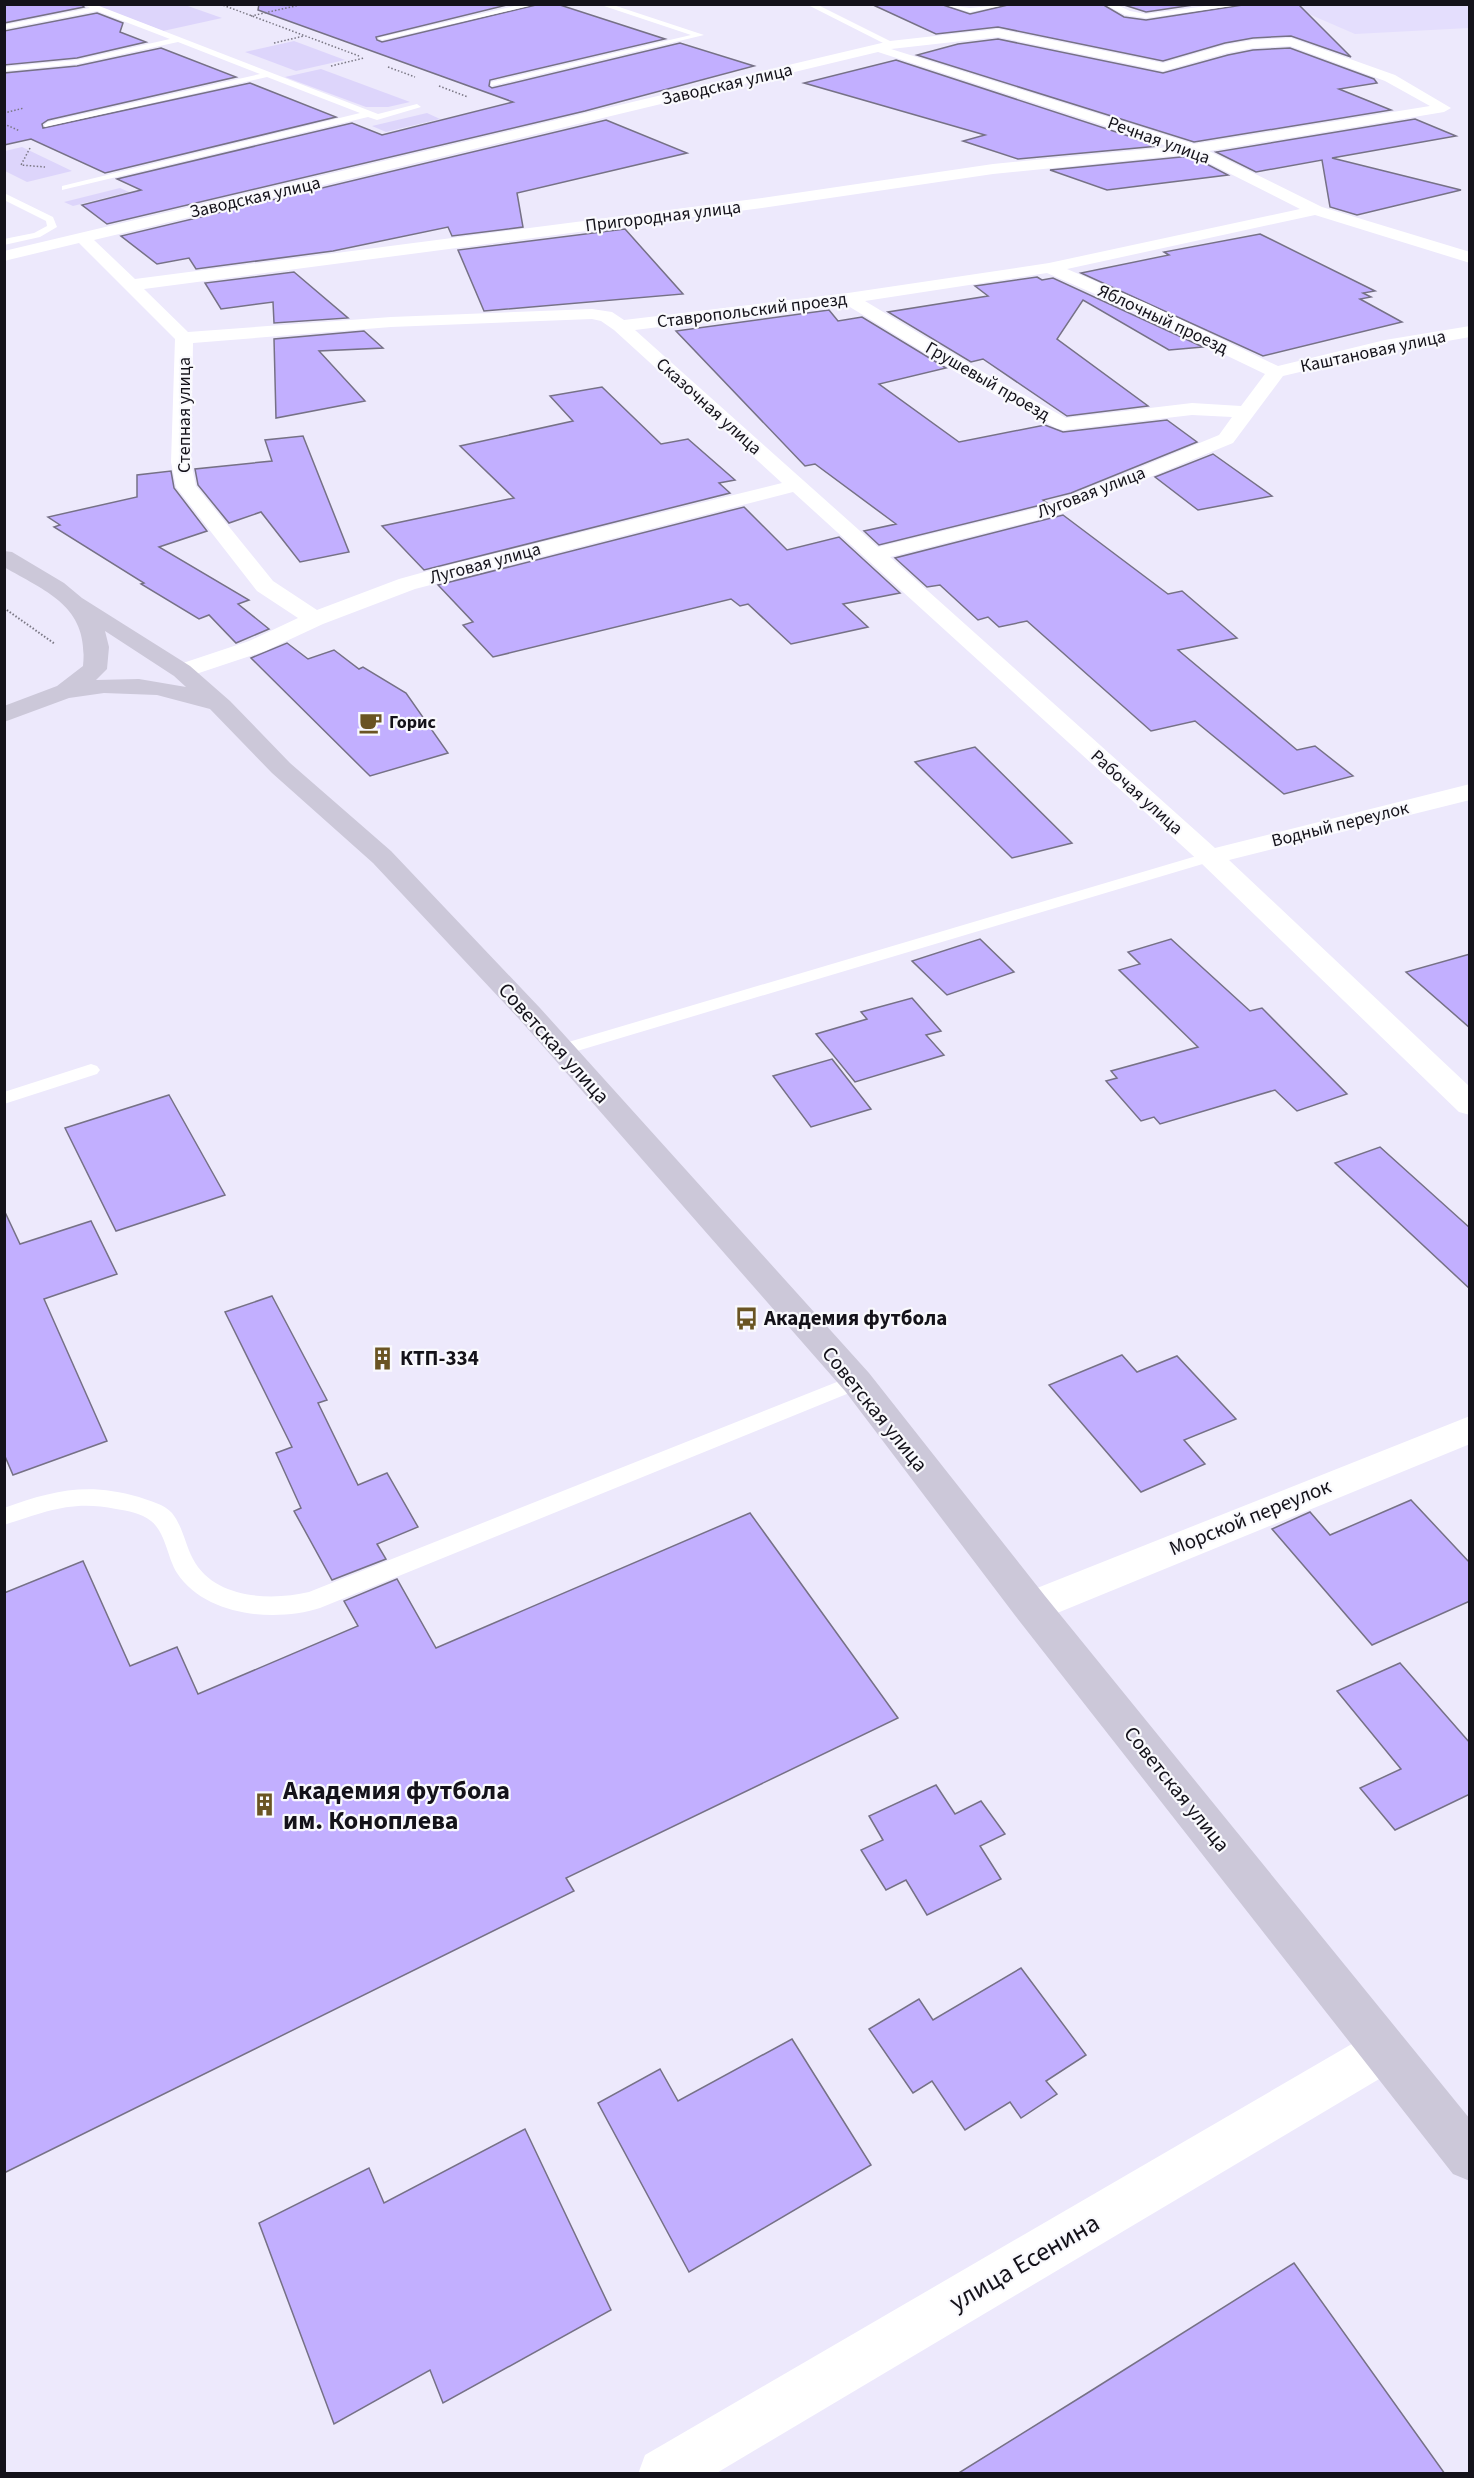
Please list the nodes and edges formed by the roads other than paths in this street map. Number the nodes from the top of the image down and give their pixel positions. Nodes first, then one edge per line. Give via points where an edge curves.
1 (86, 4) edge
2 (535, 4) edge
3 (601, 4) edge
4 (809, 4) edge
5 (945, 4) edge
6 (1007, 4) edge
7 (1107, 4) edge
8 (1244, 4) edge
9 (96, 9) junction
10 (4, 27) edge
11 (382, 38) dead end
12 (178, 40) junction
13 (882, 45) junction
14 (4, 69) edge
15 (267, 75) junction
16 (494, 84) dead end
17 (417, 107) dead end
18 (1444, 108) joint
19 (368, 114) junction
20 (48, 125) dead end
21 (1193, 149) junction
22 (65, 188) dead end
23 (4, 196) edge
24 (1316, 210) junction
25 (83, 238) junction
26 (4, 242) edge
27 (4, 256) edge
28 (1470, 258) edge
29 (1049, 268) junction
30 (132, 285) junction
31 (848, 298) junction
32 (620, 326) junction
33 (1470, 331) edge
34 (184, 339) junction
35 (1276, 372) junction
36 (1247, 412) junction
37 (798, 485) junction
38 (872, 555) junction
39 (4, 557) edge
40 (79, 604) junction
41 (315, 619) junction
42 (182, 671) junction
43 (65, 691) junction
44 (220, 706) junction
45 (4, 715) edge
46 (1470, 792) edge
47 (1209, 856) junction
48 (561, 1050) junction
49 (91, 1070) dead end
50 (4, 1098) edge
51 (1470, 1105) edge
52 (857, 1382) junction
53 (1470, 1429) edge
54 (4, 1517) edge
55 (1031, 1607) junction
56 (1385, 2050) junction
57 (1470, 2157) edge
58 (664, 2474) edge

1 - 9 lane
2 - 11 lane
3 - 16 lane via 700,35
4 - 13 lane
5 - 6 lane via 970,10
7 - 8 lane via 1146,16
9 - 10 lane
9 - 12 lane
12 - 14 lane via 77,62
12 - 15 lane
13 - 18 street, Заводская улица via 998,33 1163,67 1225,49 1291,42 1389,78
13 - 21 street, Речная улица
13 - 25 street, Заводская улица
15 - 19 lane
15 - 20 lane
17 - 19 lane via 377,117
18 - 21 street, Пригородная улица
19 - 22 lane
21 - 24 street, Речная улица
21 - 30 street, Пригородная улица via 993,169
23 - 26 lane via 50,219 52,227 37,235
24 - 28 street, Речная улица
24 - 29 street, Ставропольский проезд
25 - 27 street, Заводская улица
25 - 30 street, Степная улица
29 - 31 street, Ставропольский проезд
29 - 35 street, Яблочный проезд
30 - 34 street, Степная улица
31 - 32 street, Ставропольский проезд
31 - 36 street, Грушевый проезд via 1063,424 1192,409
32 - 34 street via 606,316 592,314 391,322
32 - 37 street, Сказочная улица
33 - 35 street, Каштановая улица
34 - 41 street, Степная улица via 181,462 186,487 265,586
35 - 36 street, Луговая улица
36 - 38 street, Луговая улица via 1226,439 1053,510
37 - 38 street, Рабочая улица
37 - 41 street, Луговая улица via 407,584
38 - 47 street, Рабочая улица
39 - 40 main road, Советская улица
40 - 42 main road, Советская улица
40 - 43 main road via 95,630 99,652 95,669
41 - 42 street, Луговая улица via 257,646
42 - 44 main road, Советская улица
43 - 44 main road via 99,685 148,685
43 - 45 main road
44 - 48 main road, Советская улица via 281,768 382,857
46 - 47 street, Водный переулок
47 - 48 lane
47 - 51 street, Рабочая улица
48 - 52 main road, Советская улица
49 - 50 lane
52 - 54 lane via 312,1601 283,1607 257,1605 203,1586 186,1568 160,1516 141,1506 72,1495
52 - 55 main road, Советская улица
53 - 55 street, Морской переулок
55 - 56 main road, Советская улица
56 - 57 main road, Советская улица
56 - 58 street, улица Есенина

